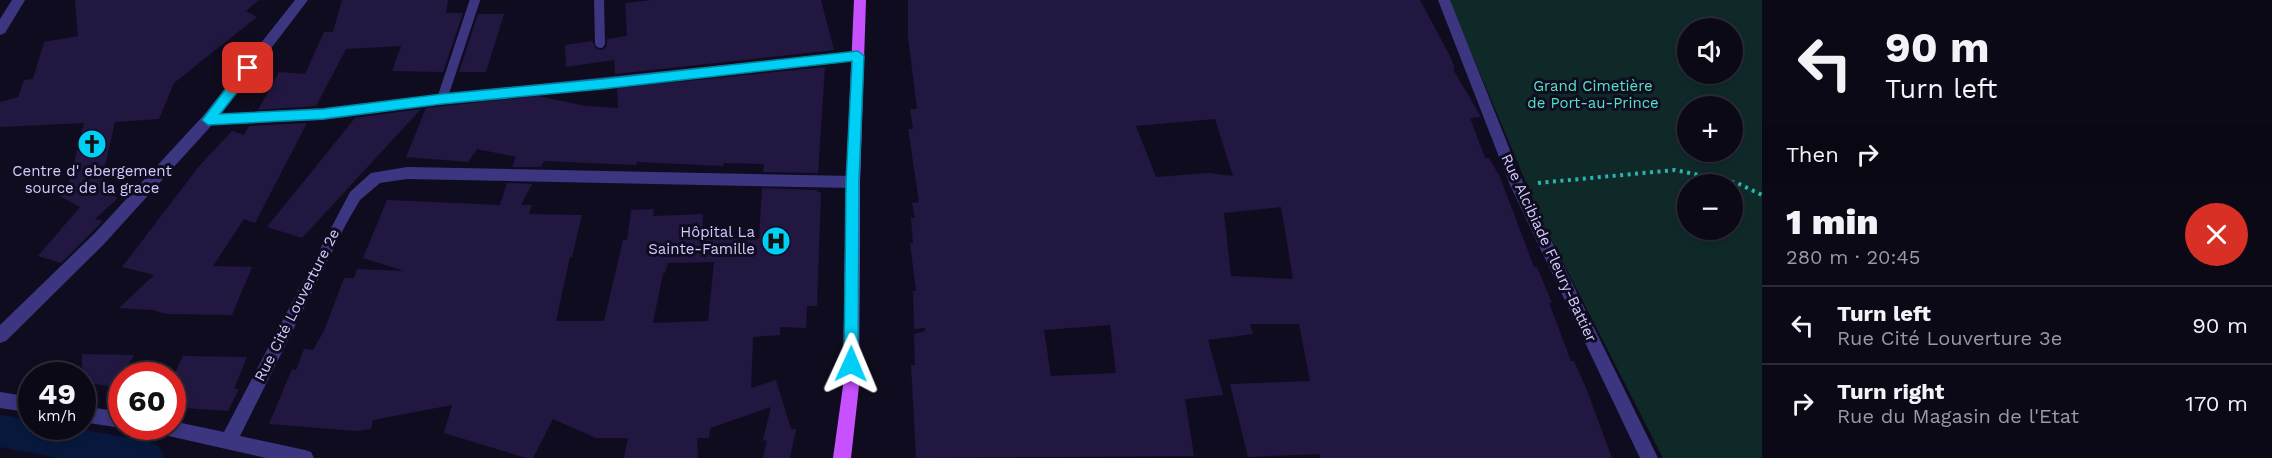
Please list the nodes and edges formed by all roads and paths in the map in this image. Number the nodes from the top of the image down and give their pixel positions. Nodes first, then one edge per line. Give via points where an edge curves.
1 (19, 0) edge
2 (302, 0) edge
3 (475, 0) edge
4 (599, 0) edge
5 (860, 0) edge
6 (1444, 0) edge
7 (0, 30) edge
8 (600, 43) dead end
9 (858, 56) junction
10 (442, 99) junction
11 (208, 120) junction
12 (853, 182) junction
13 (1517, 185) junction
14 (1762, 195) edge
15 (0, 336) edge
16 (0, 400) edge
17 (18, 403) edge
18 (186, 432) edge
19 (228, 441) junction
20 (305, 458) edge
21 (842, 458) edge
22 (1649, 458) edge

1 - 7 street
2 - 11 street
3 - 10 lane
4 - 8 lane
5 - 9 main road
6 - 13 street, Rue Alcibiade Fleury-Battier
9 - 10 street
9 - 12 main road
10 - 11 street via 323,114
11 - 15 street via 99,239
12 - 19 street, Rue Cité Louverture 2e via 407,173 376,177 355,196 341,220
12 - 21 main road via 851,386
13 - 14 path via 1675,170 1737,183
13 - 22 street, Rue Alcibiade Fleury-Battier
16 - 17 street
18 - 19 street
19 - 20 street

